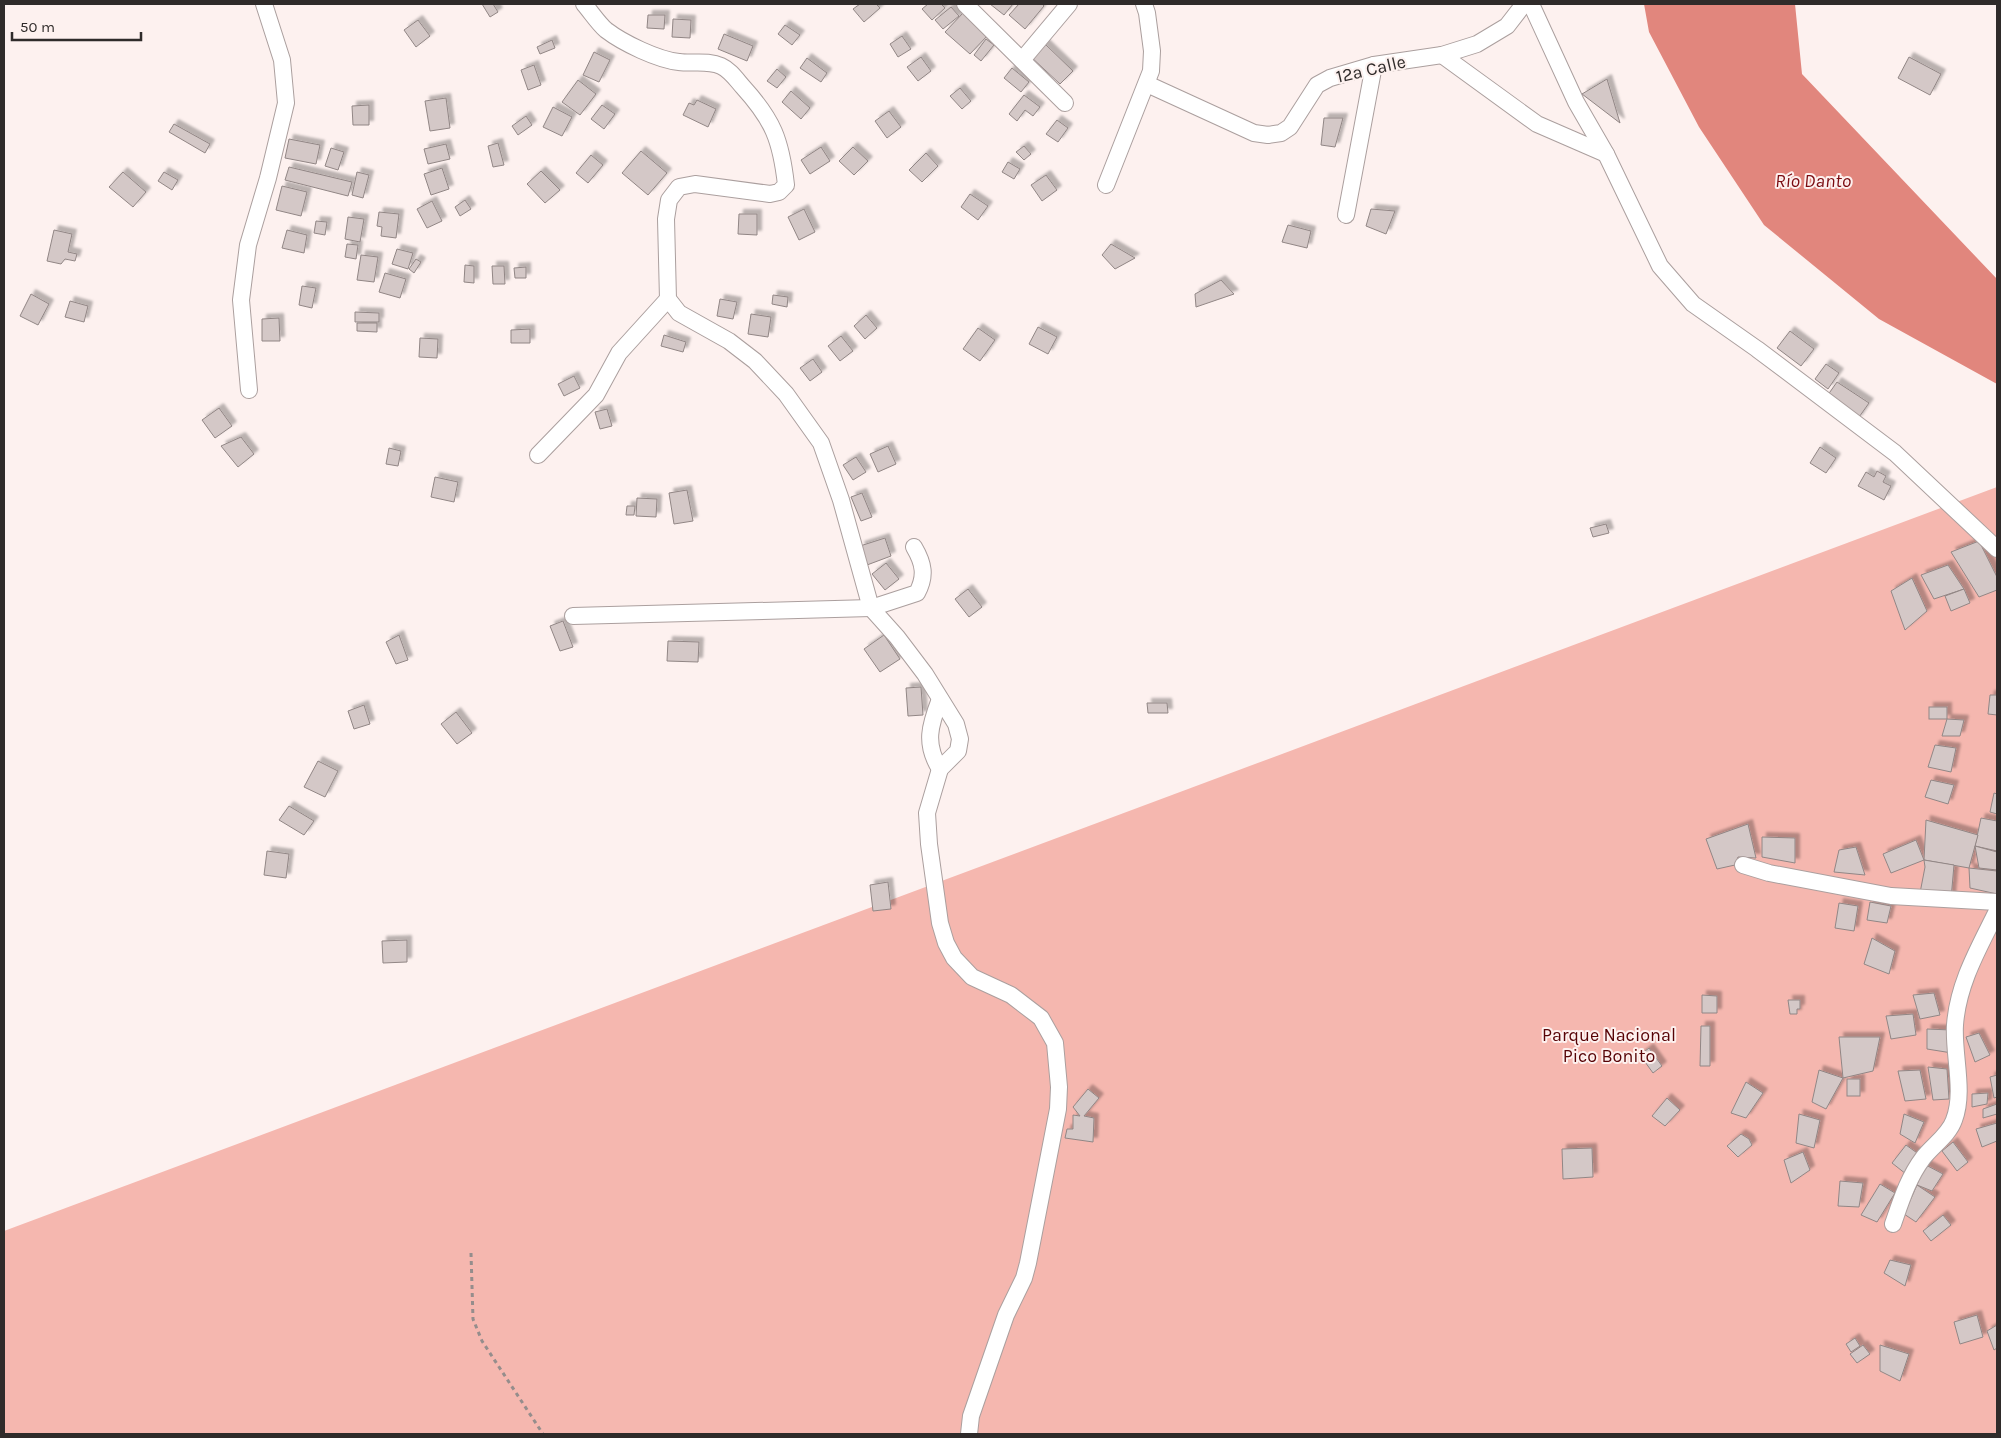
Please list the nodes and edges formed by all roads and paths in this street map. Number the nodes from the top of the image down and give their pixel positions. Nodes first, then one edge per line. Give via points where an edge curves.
1 (264, 4) edge
2 (584, 4) edge
3 (965, 4) edge
4 (1069, 4) edge
5 (1144, 4) edge
6 (1524, 4) edge
7 (1531, 4) edge
8 (1442, 56) junction
9 (1022, 60) junction
10 (1374, 65) junction
11 (1147, 84) junction
12 (1065, 103) dead end
13 (1606, 154) junction
14 (1106, 185) dead end
15 (1346, 215) dead end
16 (668, 299) junction
17 (249, 390) dead end
18 (538, 455) dead end
19 (914, 547) dead end
20 (1997, 549) edge
21 (871, 608) junction
22 (573, 616) dead end
23 (940, 699) junction
24 (940, 769) junction
25 (1743, 865) dead end
26 (1997, 902) edge
27 (1997, 911) edge
28 (1892, 1224) dead end
29 (471, 1253) dead end
30 (543, 1434) edge
31 (969, 1434) edge

1 - 17 street via 282,60 286,103 248,245 241,300
2 - 16 street via 606,30 654,55 678,62 720,65 761,107 774,130 786,185 779,192 770,194 695,184 679,187 669,200 666,219
3 - 9 street
4 - 9 street
5 - 11 street via 1152,51 1152,71
6 - 8 street, 12a Calle via 1507,26 1477,44
7 - 13 street via 1576,102
8 - 10 street, 12a Calle
8 - 13 street via 1537,124
9 - 12 street
10 - 11 street, 12a Calle via 1317,85 1290,126 1281,133 1268,135 1254,133
10 - 15 street
11 - 14 street
13 - 20 street via 1660,266 1692,304 1758,349 1895,454
16 - 18 street via 619,353 596,395
16 - 21 street via 679,313 729,341 755,361 786,394 821,443 841,500
19 - 21 street via 922,561 923,574 916,594
21 - 22 street
21 - 23 street via 897,637
23 - 24 street via 930,737 932,756
23 - 24 street via 956,724 960,739 958,751
24 - 31 street via 927,813 940,923 946,943 954,958 972,977 1011,995 1041,1018 1056,1043 1059,1087 1058,1109 1028,1263 971,1416
25 - 26 street via 1891,896
27 - 28 street via 1969,966 1959,997 1955,1026 1958,1104 1954,1121 1910,1178
29 - 30 path via 473,1319 482,1341

